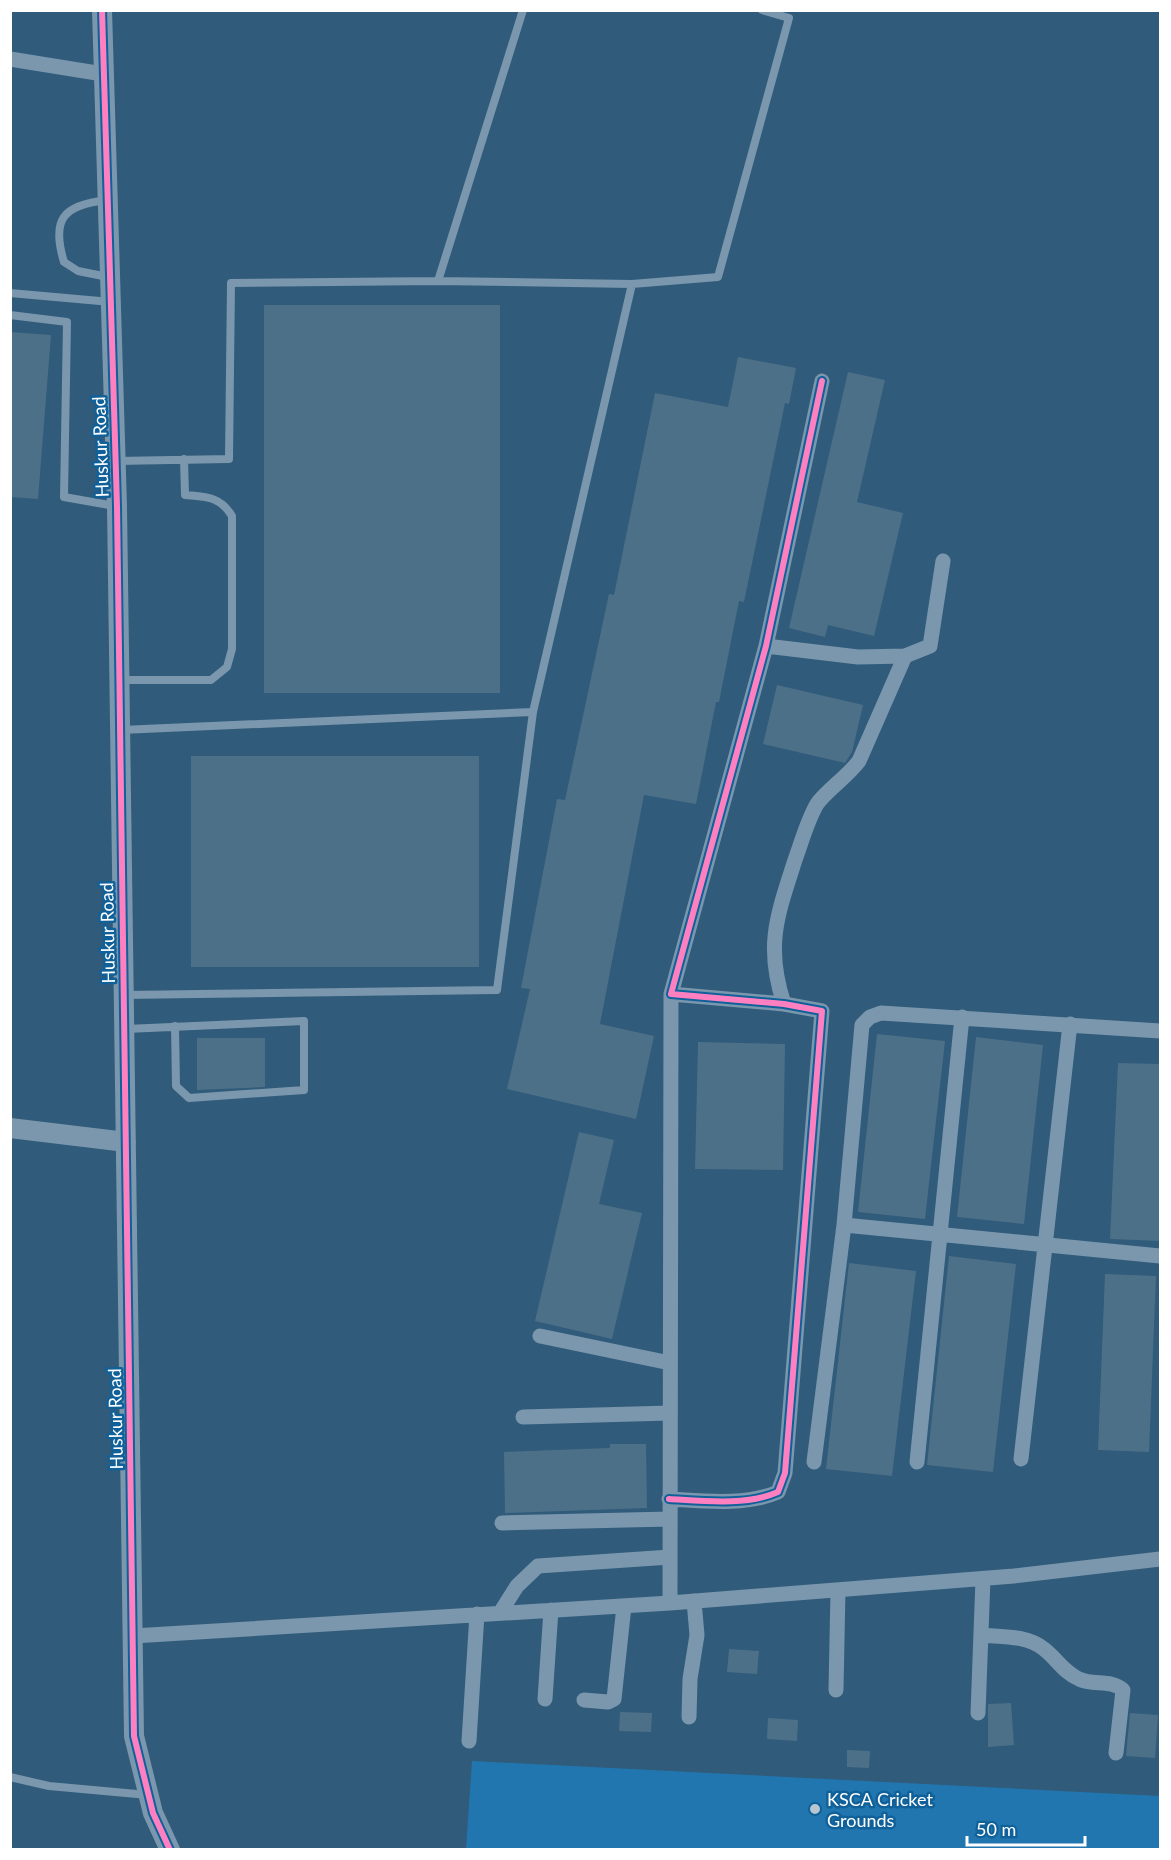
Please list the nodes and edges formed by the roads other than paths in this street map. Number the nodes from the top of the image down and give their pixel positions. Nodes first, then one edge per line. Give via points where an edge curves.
1 (102, 10) edge
2 (523, 10) edge
3 (762, 10) edge
4 (10, 59) edge
5 (104, 74) junction
6 (108, 200) junction
7 (110, 277) junction
8 (438, 281) junction
9 (632, 284) junction
10 (10, 293) edge
11 (111, 302) junction
12 (10, 315) edge
13 (822, 381) dead end
14 (184, 459) junction
15 (116, 461) junction
16 (117, 506) junction
17 (944, 561) dead end
18 (766, 646) junction
19 (905, 656) junction
20 (119, 680) junction
21 (533, 712) junction
22 (120, 730) junction
23 (671, 994) junction
24 (123, 995) junction
25 (784, 1004) junction
26 (962, 1017) junction
27 (1070, 1024) junction
28 (175, 1026) junction
29 (124, 1029) junction
30 (1161, 1031) edge
31 (10, 1128) edge
32 (126, 1142) junction
33 (844, 1225) junction
34 (941, 1234) junction
35 (1043, 1245) junction
36 (1161, 1256) edge
37 (540, 1336) dead end
38 (670, 1363) junction
39 (670, 1413) junction
40 (523, 1417) dead end
41 (1021, 1458) dead end
42 (814, 1462) dead end
43 (917, 1462) dead end
44 (669, 1499) junction
45 (670, 1519) junction
46 (502, 1523) dead end
47 (670, 1557) junction
48 (1161, 1559) edge
49 (983, 1579) junction
50 (838, 1590) junction
51 (694, 1601) junction
52 (670, 1603) junction
53 (624, 1606) junction
54 (551, 1610) junction
55 (500, 1613) junction
56 (477, 1614) junction
57 (981, 1635) junction
58 (133, 1636) junction
59 (836, 1690) dead end
60 (545, 1699) dead end
61 (584, 1700) dead end
62 (978, 1713) dead end
63 (689, 1717) dead end
64 (468, 1740) dead end
65 (1116, 1753) dead end
66 (10, 1777) edge
67 (148, 1795) junction
68 (170, 1850) edge

1 - 5 street, Huskur Road
2 - 8 lane
3 - 9 lane via 789,18 718,277
4 - 5 street
5 - 6 street, Huskur Road
6 - 7 street, Huskur Road
6 - 7 lane via 75,207 63,217 57,238 64,262 78,271
7 - 11 street, Huskur Road
8 - 9 lane
8 - 14 lane via 231,283 229,459
9 - 21 lane
10 - 11 lane
11 - 15 street, Huskur Road
12 - 16 lane via 67,322 64,497
13 - 18 street
14 - 15 lane
14 - 20 lane via 185,495 216,499 232,516 232,649 227,667 211,680
15 - 16 street, Huskur Road
16 - 20 street, Huskur Road
17 - 19 street via 930,646
18 - 19 street via 858,657
18 - 23 street
19 - 25 street via 859,761 818,804 807,825 774,931 773,955
20 - 22 street, Huskur Road
21 - 22 lane
21 - 24 lane via 496,990
22 - 24 street, Huskur Road
23 - 25 street
23 - 38 street
24 - 29 street, Huskur Road
25 - 44 street via 822,1011 785,1473 778,1492 762,1499
26 - 27 street
26 - 33 street via 881,1013 862,1025
26 - 34 street
27 - 30 street
27 - 35 street
28 - 28 lane via 304,1021 304,1090 189,1098 176,1086
28 - 29 lane
29 - 32 street, Huskur Road
31 - 32 street
32 - 58 street, Huskur Road
33 - 34 street
33 - 42 street
34 - 35 street
34 - 43 street
35 - 36 street
35 - 41 street
37 - 38 street
38 - 39 street
39 - 40 street
39 - 44 street
44 - 45 street
45 - 46 street
45 - 47 street
47 - 52 street
47 - 55 street via 538,1566 517,1586
48 - 49 street
49 - 50 street
49 - 57 street
50 - 51 street
50 - 59 street
51 - 52 street
51 - 63 street via 697,1635
52 - 53 street
53 - 54 street
53 - 61 street via 614,1699
54 - 55 street
54 - 60 street
55 - 56 street
56 - 58 street
56 - 64 street
57 - 62 street
57 - 65 street via 1022,1639 1044,1649 1075,1677 1123,1690
58 - 67 street, Huskur Road via 134,1736
66 - 67 lane via 49,1786
67 - 68 street, Huskur Road

